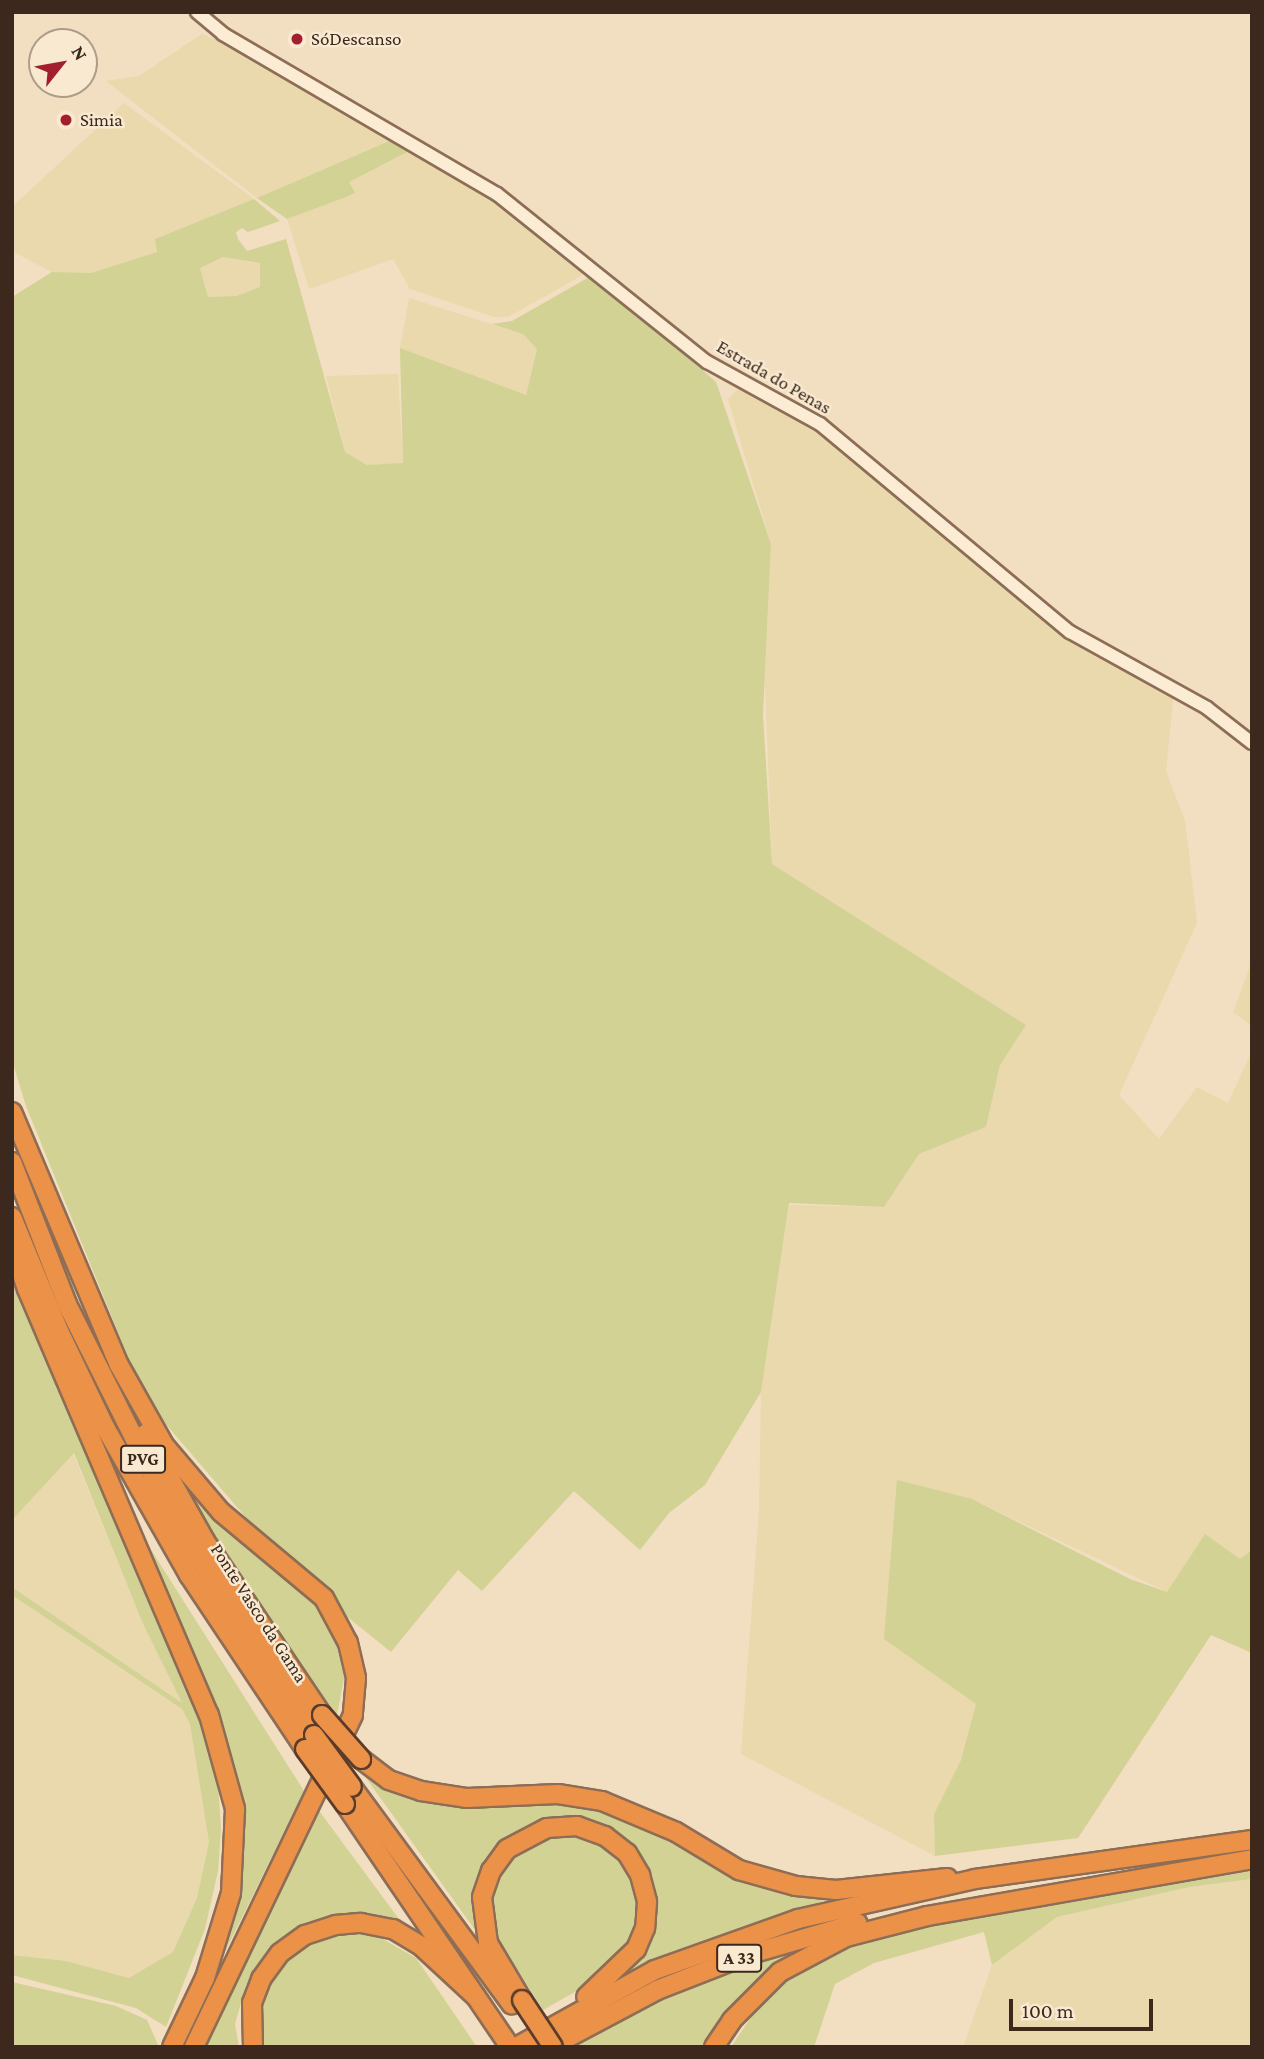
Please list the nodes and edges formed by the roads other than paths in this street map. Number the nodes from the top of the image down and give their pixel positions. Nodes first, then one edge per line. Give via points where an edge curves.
1 (197, 12) edge
2 (1252, 743) edge
3 (12, 1112) edge
4 (12, 1131) edge
5 (12, 1162) edge
6 (12, 1217) edge
7 (12, 1244) edge
8 (310, 1742) junction
9 (348, 1795) junction
10 (1252, 1839) edge
11 (1252, 1859) edge
12 (975, 1879) junction
13 (1076, 1887) junction
14 (477, 1997) junction
15 (518, 2004) junction
16 (548, 2026) junction
17 (172, 2047) edge
18 (194, 2047) edge
19 (253, 2047) edge
20 (510, 2047) edge
21 (516, 2047) edge
22 (540, 2047) edge
23 (551, 2047) edge
24 (714, 2047) edge

1 - 2 street, Estrada do Penas via 223,34 497,194 707,362 820,424 1070,632 1207,708
3 - 18 highway via 118,1365 164,1445 222,1512 324,1598 348,1643 356,1678 353,1715
4 - 12 highway, bridge via 71,1282 205,1541 322,1715 361,1759 389,1780 421,1791 467,1798 558,1794 602,1801 676,1832 739,1870 796,1886 836,1890 928,1877
5 - 8 highway, Ponte Vasco da Gama / PVG via 66,1304 177,1524
6 - 8 highway, Ponte Vasco da Gama / PVG via 106,1429 189,1575
7 - 17 highway via 27,1289 209,1715 234,1809 231,1893 205,1978
8 - 9 highway, Ponte Vasco da Gama / PVG, bridge
9 - 14 highway, Ponte Vasco da Gama / PVG
9 - 15 highway, Ponte Vasco da Gama / PVG
10 - 12 highway, A 33
11 - 13 highway, A 33
12 - 16 highway, A 33 via 859,1903 739,1937 655,1970
13 - 23 highway, A 33 via 865,1921 805,1936 657,1990
13 - 24 highway via 872,1928 826,1945 780,1972 754,1995
14 - 19 highway via 421,1947 393,1929 361,1923 336,1925 305,1935 280,1953 261,1979 252,2003
14 - 20 highway
15 - 16 highway via 488,1943 482,1897 491,1871 507,1849 547,1828 577,1826 604,1836 626,1853 640,1875 647,1902 645,1928 636,1949 608,1980
15 - 22 highway, Ponte Vasco da Gama / PVG
15 - 23 highway, bridge
16 - 21 highway, A 33

